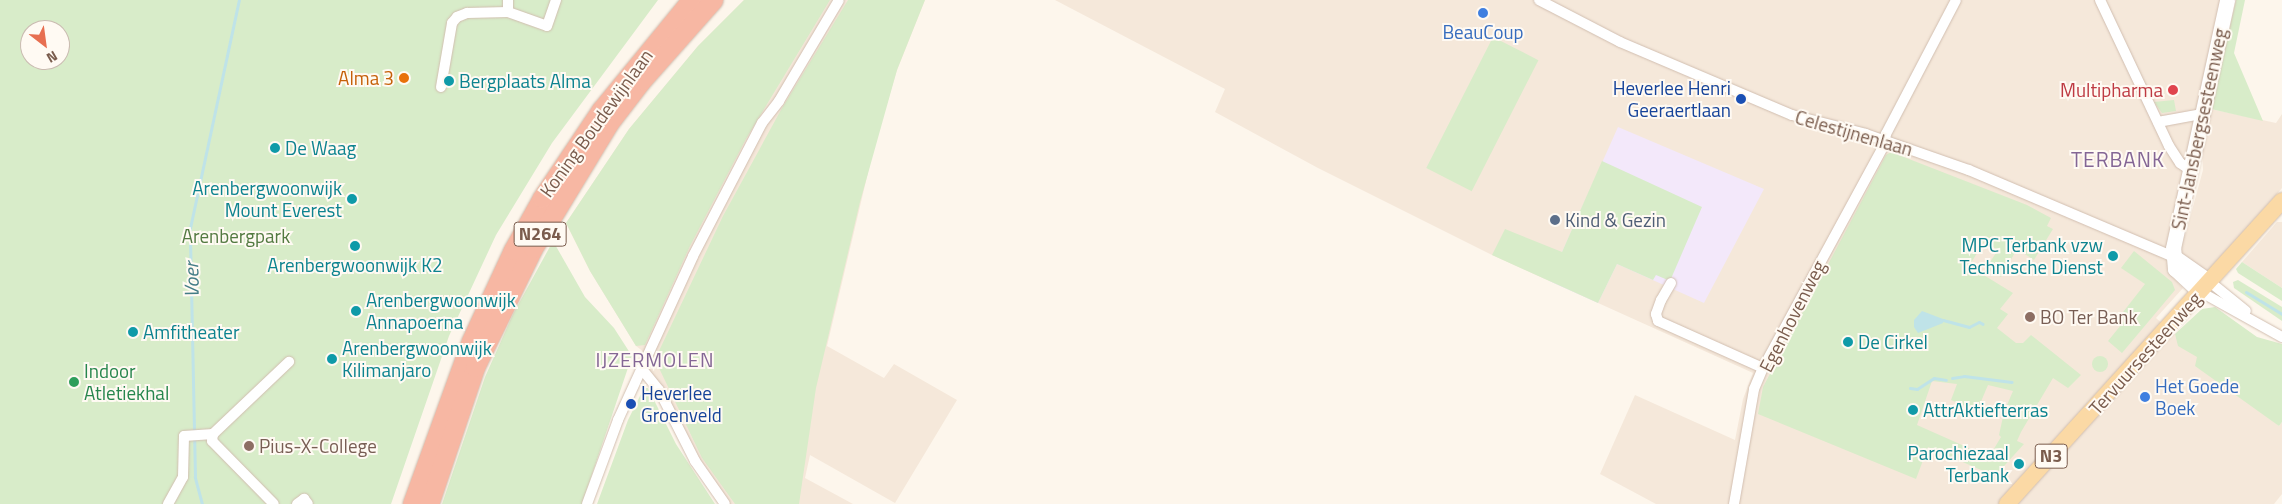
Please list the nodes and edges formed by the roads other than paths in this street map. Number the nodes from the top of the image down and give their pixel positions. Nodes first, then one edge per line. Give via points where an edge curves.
1 (508, 0) edge
2 (556, 0) edge
3 (691, 0) edge
4 (713, 0) edge
5 (839, 0) edge
6 (1539, 0) edge
7 (1956, 0) edge
8 (2100, 0) edge
9 (2226, 0) edge
10 (508, 12) junction
11 (441, 88) dead end
12 (2202, 114) junction
13 (2158, 122) junction
14 (1885, 140) junction
15 (2189, 169) junction
16 (2280, 208) edge
17 (2174, 257) junction
18 (1671, 283) dead end
19 (2205, 286) junction
20 (2282, 337) edge
21 (289, 362) dead end
22 (642, 368) junction
23 (1764, 368) junction
24 (209, 434) junction
25 (168, 504) edge
26 (274, 504) edge
27 (297, 504) edge
28 (308, 504) edge
29 (412, 504) edge
30 (429, 504) edge
31 (587, 504) edge
32 (725, 504) edge
33 (1734, 504) edge
34 (2007, 504) edge

1 - 10 street
2 - 10 street via 547,26
3 - 29 highway, Koning Boudewijnlaan / N264 via 601,110 522,233 494,289 450,394
4 - 30 highway, Koning Boudewijnlaan / N264 via 642,80 609,123 533,248 475,367
5 - 22 street via 779,101 762,123 693,256
6 - 14 street, Celestijnenlaan via 1620,42 1792,115
7 - 14 street, Egenhovenweg
8 - 13 street
9 - 12 main road, Sint-Jansbergsesteenweg
10 - 11 street via 467,13 457,17 452,23
12 - 13 street
12 - 15 main road, Sint-Jansbergsesteenweg
13 - 15 street via 2180,163
14 - 17 street, Celestijnenlaan via 1969,170
14 - 23 street, Egenhovenweg
15 - 17 main road, Sint-Jansbergsesteenweg
16 - 19 main road, Tervuursesteenweg / N3
17 - 19 main road via 2175,269
18 - 23 street via 1661,300 1658,321
19 - 20 street
19 - 34 main road, Tervuursesteenweg / N3
21 - 24 street
22 - 31 street
22 - 32 street via 659,390 695,461
23 - 33 street, Egenhovenweg via 1753,395
24 - 25 street via 184,436 183,477
24 - 26 street via 212,441
27 - 28 street via 304,499

